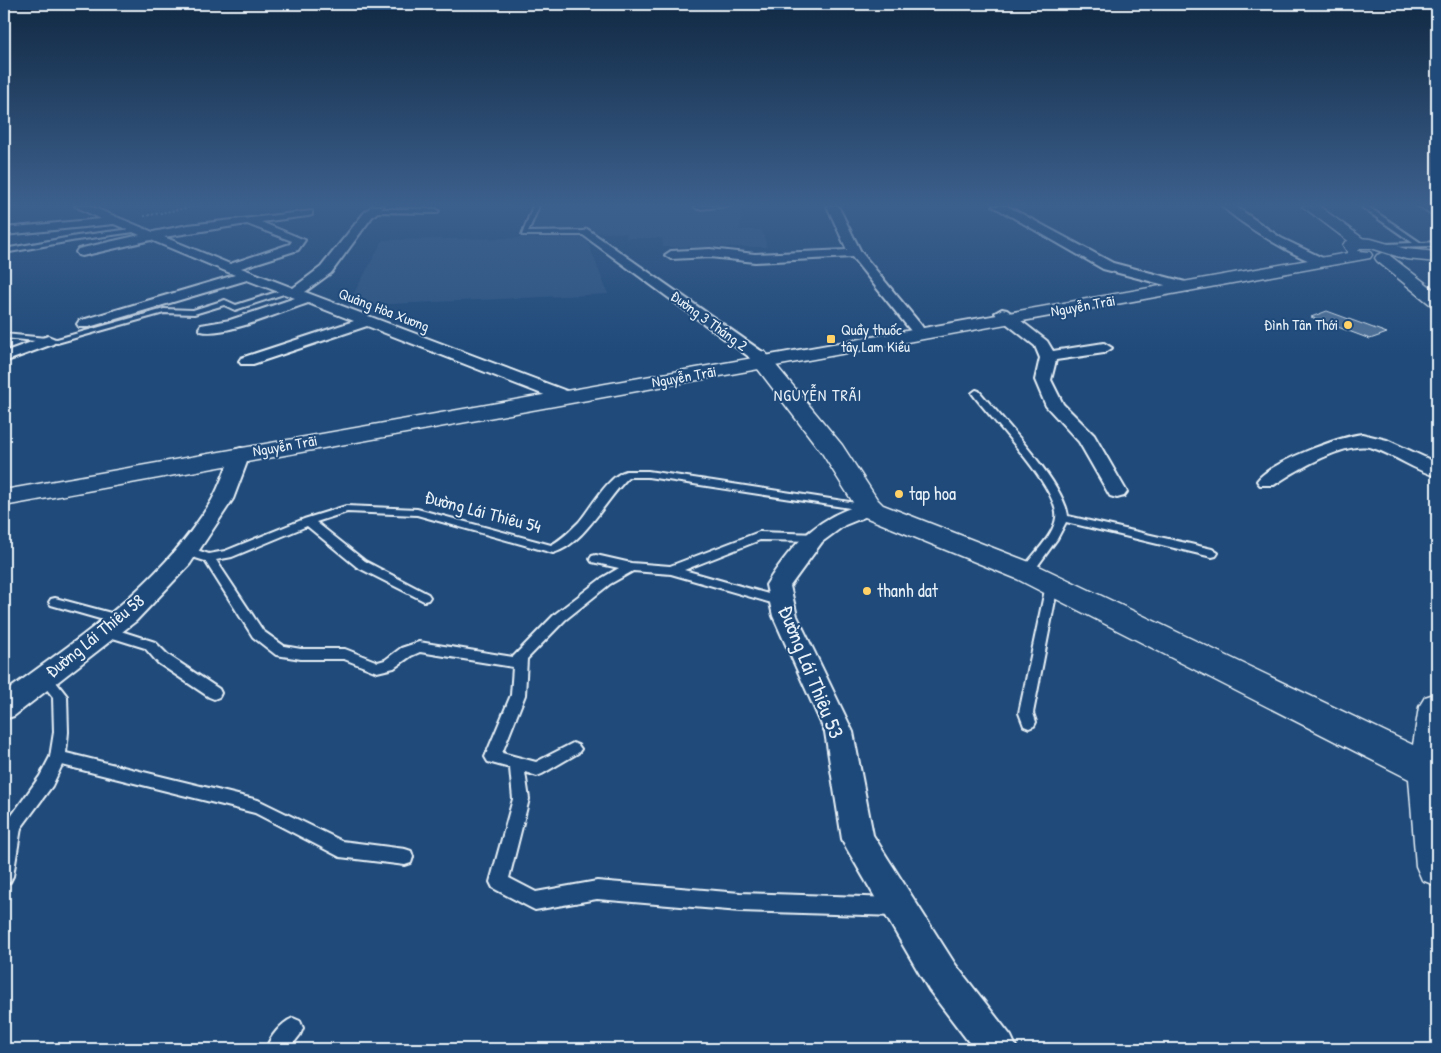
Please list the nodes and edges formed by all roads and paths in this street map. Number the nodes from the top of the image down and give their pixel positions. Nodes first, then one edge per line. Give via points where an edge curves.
1 (198, 255) edge
2 (269, 255) edge
3 (337, 255) edge
4 (617, 255) edge
5 (726, 255) edge
6 (812, 255) edge
7 (857, 255) edge
8 (1088, 255) edge
9 (1308, 255) edge
10 (1349, 255) edge
11 (1379, 255) edge
12 (1417, 255) edge
13 (1437, 257) edge
14 (1319, 260) junction
15 (229, 268) junction
16 (249, 275) junction
17 (1181, 285) junction
18 (292, 292) junction
19 (309, 298) junction
20 (1437, 301) edge
21 (1007, 316) junction
22 (368, 321) junction
23 (84, 324) dead end
24 (206, 328) dead end
25 (916, 328) junction
26 (4, 336) edge
27 (48, 342) junction
28 (1104, 348) dead end
29 (1047, 356) junction
30 (4, 357) edge
31 (247, 360) dead end
32 (761, 360) junction
33 (976, 393) dead end
34 (558, 394) junction
35 (241, 454) junction
36 (1437, 470) edge
37 (103, 474) junction
38 (1267, 481) dead end
39 (4, 488) edge
40 (1118, 492) dead end
41 (4, 498) edge
42 (869, 506) junction
43 (1062, 518) junction
44 (308, 520) junction
45 (814, 537) junction
46 (187, 551) junction
47 (1212, 553) dead end
48 (209, 558) junction
49 (596, 559) dead end
50 (632, 567) junction
51 (671, 570) junction
52 (1039, 578) junction
53 (424, 597) dead end
54 (55, 602) dead end
55 (782, 602) junction
56 (113, 626) junction
57 (519, 663) junction
58 (44, 677) junction
59 (214, 693) dead end
60 (1437, 707) edge
61 (4, 708) edge
62 (1029, 722) dead end
63 (573, 749) dead end
64 (58, 758) junction
65 (518, 764) junction
66 (1432, 772) edge
67 (405, 857) dead end
68 (1437, 866) edge
69 (4, 876) edge
70 (900, 908) junction
71 (292, 1028) dead end
72 (276, 1049) edge
73 (998, 1049) edge

1 - 15 street, Quảng Hòa Xương
2 - 15 street
3 - 18 street via 326,270
4 - 32 street, Đường 3 Tháng 2
5 - 6 street via 755,258
7 - 25 street
8 - 17 street via 1108,266
9 - 14 street
10 - 14 main road, Nguyễn Trãi
11 - 20 main road
12 - 13 main road
14 - 17 main road, Nguyễn Trãi
15 - 16 street, Quảng Hòa Xương
16 - 18 street, Quảng Hòa Xương
16 - 23 street
17 - 21 main road, Nguyễn Trãi
18 - 19 street, Quảng Hòa Xương
18 - 27 lane via 235,308 225,302 194,312 164,311
19 - 22 street, Quảng Hòa Xương
19 - 24 street via 232,324
21 - 25 main road, Nguyễn Trãi
21 - 29 street via 1042,344
21 - 32 main road, Nguyễn Trãi
22 - 31 street
22 - 34 street, Quảng Hòa Xương
25 - 32 main road, Nguyễn Trãi
26 - 27 lane
27 - 30 street
28 - 29 street
29 - 40 street via 1044,380 1055,406 1087,439
32 - 34 main road, Nguyễn Trãi
32 - 42 main road, Đường 3 Tháng 2 via 833,450
33 - 43 lane via 1045,477 1054,491
34 - 35 main road, Nguyễn Trãi
34 - 37 main road, Nguyễn Trãi
35 - 37 main road, Nguyễn Trãi
35 - 46 street, Đường Lái Thiêu 58 via 223,499
36 - 38 street via 1382,445 1361,440 1279,472
37 - 39 main road, Nguyễn Trãi
37 - 41 main road, Nguyễn Trãi
42 - 44 lane, Đường Lái Thiêu 54 via 648,474 626,474 609,487 590,517 567,542 553,549 416,512 346,509
42 - 45 street, Đường Lái Thiêu 53 via 838,520
42 - 52 main road via 884,516
43 - 47 lane
43 - 52 lane
44 - 48 lane, Đường Lái Thiêu 54 via 265,540
44 - 53 lane via 361,564
45 - 51 lane via 759,536
45 - 55 street, Đường Lái Thiêu 53 via 778,584
46 - 48 lane
46 - 56 street, Đường Lái Thiêu 58
48 - 57 lane via 258,634 281,650 301,654 345,654 377,667 419,647
49 - 50 lane
50 - 51 lane
50 - 57 lane via 606,582 560,617 520,657
51 - 55 lane
52 - 62 lane via 1026,713
52 - 66 main road
54 - 56 lane
55 - 70 street, Đường Lái Thiêu 53 via 785,616 839,732 858,839
56 - 58 street, Đường Lái Thiêu 58
56 - 59 lane via 150,645 163,659
57 - 65 lane via 518,695 493,757
58 - 61 street, Đường Lái Thiêu 58
58 - 64 lane via 60,696
60 - 66 main road
63 - 65 lane via 537,769
64 - 67 lane via 258,807 340,848
64 - 69 lane via 46,781 13,825
65 - 70 lane via 521,800 499,882 536,901 597,890 740,902
66 - 68 main road
70 - 73 street, Đường Lái Thiêu 53 via 942,977
71 - 72 lane

